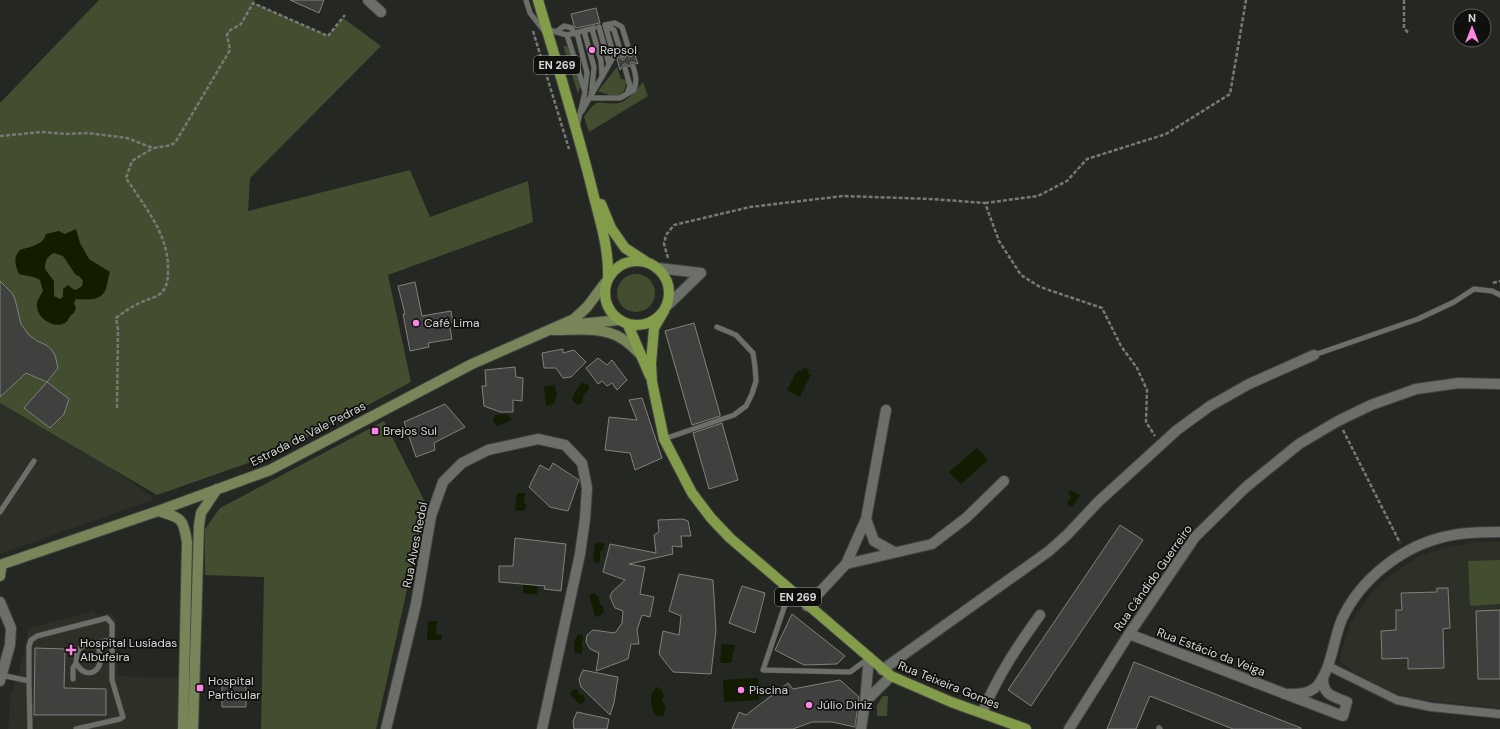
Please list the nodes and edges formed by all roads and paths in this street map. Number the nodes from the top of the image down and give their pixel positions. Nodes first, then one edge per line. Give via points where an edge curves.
1 (368, 0) edge
2 (526, 0) edge
3 (538, 0) edge
4 (1246, 0) edge
5 (1404, 0) edge
6 (381, 12) dead end
7 (346, 15) dead end
8 (528, 25) dead end
9 (605, 25) junction
10 (595, 28) junction
11 (584, 31) junction
12 (550, 32) junction
13 (575, 33) junction
14 (1409, 34) dead end
15 (567, 35) junction
16 (630, 54) dead end
17 (622, 56) dead end
18 (609, 64) junction
19 (633, 66) dead end
20 (625, 68) dead end
21 (602, 78) junction
22 (585, 92) junction
23 (628, 94) junction
24 (591, 98) junction
25 (580, 116) junction
26 (576, 131) junction
27 (0, 136) edge
28 (153, 148) junction
29 (569, 150) dead end
30 (588, 169) junction
31 (985, 203) junction
32 (647, 262) junction
33 (658, 268) junction
34 (670, 269) junction
35 (607, 281) junction
36 (1500, 295) edge
37 (666, 308) junction
38 (623, 322) junction
39 (717, 327) dead end
40 (551, 330) junction
41 (640, 354) junction
42 (1314, 355) joint
43 (652, 382) junction
44 (1500, 384) edge
45 (117, 408) dead end
46 (886, 410) dead end
47 (1338, 421) junction
48 (664, 439) junction
49 (1160, 445) junction
50 (34, 461) dead end
51 (1004, 481) dead end
52 (217, 489) junction
53 (158, 511) junction
54 (0, 512) edge
55 (866, 519) junction
56 (1500, 532) edge
57 (894, 552) junction
58 (1405, 553) junction
59 (846, 564) junction
60 (0, 565) edge
61 (0, 576) edge
62 (790, 590) junction
63 (0, 602) edge
64 (807, 606) junction
65 (1040, 615) dead end
66 (1129, 634) junction
67 (112, 640) junction
68 (99, 650) dead end
69 (870, 657) junction
70 (76, 663) junction
71 (1328, 666) junction
72 (882, 670) junction
73 (891, 676) junction
74 (0, 678) edge
75 (73, 678) dead end
76 (1323, 678) junction
77 (29, 681) junction
78 (1284, 694) junction
79 (866, 702) junction
80 (982, 713) junction
81 (1500, 714) edge
82 (30, 729) edge
83 (76, 729) edge
84 (183, 729) edge
85 (193, 729) edge
86 (386, 729) edge
87 (542, 729) edge
88 (861, 729) edge
89 (1026, 729) edge
90 (1070, 729) edge

1 - 6 street
2 - 12 lane via 530,13
3 - 12 main road, EN 269
4 - 31 path via 1230,94 1166,134 1087,159 1067,181 1038,196
5 - 14 path via 1404,28
7 - 28 path via 328,36 253,3 240,24 229,31 227,35 230,50 175,143
8 - 29 path via 533,31
9 - 16 lane via 615,24 622,27
9 - 17 lane via 614,30
9 - 18 lane via 614,56
10 - 11 lane
10 - 18 lane
10 - 21 lane
11 - 13 lane
11 - 24 lane via 594,67
12 - 13 lane via 564,26 572,28
12 - 15 lane
12 - 26 main road, EN 269
13 - 15 lane
13 - 22 lane via 587,73
15 - 22 lane
18 - 21 lane
19 - 23 lane via 636,83 634,90
20 - 23 lane via 630,86
21 - 24 lane
22 - 25 lane
23 - 24 lane via 620,98
24 - 25 lane
25 - 26 lane
26 - 30 main road, EN 269
27 - 28 path via 42,132 86,133 127,138
28 - 45 path via 132,162 126,178 161,233 168,255 168,278 166,287 159,295 131,307 116,318
30 - 32 main road, EN 269 via 611,228 625,248
30 - 35 main road, EN 269 via 606,245
31 - 34 path via 843,196 750,207 674,225 666,235 664,244
31 - 49 path via 999,241 1022,275 1040,287 1102,308 1147,390 1146,422
32 - 33 main road, EN 269
32 - 35 main road, EN 269 via 624,263 612,271
33 - 34 street
33 - 37 main road, EN 269 via 667,280 669,289
34 - 37 street via 700,273
35 - 38 main road, EN 269 via 604,298 608,309 615,318
35 - 40 main road, Estrada de Vale Pedras via 574,319
36 - 42 lane via 1474,289 1454,302 1418,319
37 - 38 main road via 656,319 646,324 636,326
37 - 43 main road, Rua Teixeira Gomes / EN 269 via 654,328
38 - 40 main road, Estrada de Vale Pedras via 575,324
38 - 41 main road, Rua Teixeira Gomes / EN 269
39 - 48 lane via 736,336 753,353 756,381 752,394 746,406 734,415
40 - 41 main road via 607,332 621,338
40 - 52 main road, Estrada de Vale Pedras via 472,364 270,470
41 - 43 main road, Rua Teixeira Gomes / EN 269
42 - 49 street via 1249,384 1210,406
43 - 48 main road, Rua Teixeira Gomes / EN 269
44 - 47 street, Rua Cândido Guerreiro via 1459,383 1416,389
46 - 55 street
47 - 58 path
47 - 66 street, Rua Cândido Guerreiro via 1299,444 1223,508 1195,537
48 - 62 main road, Rua Teixeira Gomes / EN 269 via 692,493 711,518
49 - 72 street via 1049,551
50 - 54 lane
51 - 57 street via 966,518 932,544
52 - 53 main road, Estrada de Vale Pedras
52 - 85 main road via 201,513 199,525
53 - 60 main road, Estrada de Vale Pedras
53 - 84 main road via 176,516 184,524 187,542
55 - 57 street via 874,541
55 - 59 street
56 - 58 street, Rua Estácio da Veiga via 1448,536
57 - 59 street
58 - 71 street, Rua Estácio da Veiga via 1382,567 1365,583 1342,618
59 - 64 street
60 - 61 main road
62 - 64 main road, Rua Teixeira Gomes / EN 269
62 - 69 lane via 763,670 850,672
63 - 74 street via 11,628 10,645
64 - 69 main road, Rua Teixeira Gomes / EN 269
65 - 80 street via 1002,671
66 - 78 street, Rua Estácio da Veiga
66 - 90 street, Rua Cândido Guerreiro
67 - 70 lane via 83,646 77,653
67 - 77 lane via 112,624 106,618 37,636 31,640 29,646
67 - 83 lane via 112,680 123,717
68 - 70 lane via 101,661 96,671 88,673 79,669
69 - 72 main road, Rua Teixeira Gomes / EN 269
69 - 79 street
70 - 75 lane
71 - 76 street, Rua Estácio da Veiga
71 - 81 street via 1397,700 1431,707
72 - 73 main road, Rua Teixeira Gomes / EN 269
73 - 79 street
73 - 80 main road, Rua Teixeira Gomes / EN 269
74 - 77 lane
76 - 78 street, Rua Estácio da Veiga via 1310,692
76 - 78 street, Rua Estácio da Veiga via 1323,687 1328,693 1347,702 1343,716
77 - 82 lane
79 - 88 street
80 - 89 main road, Rua Teixeira Gomes / EN 269
86 - 87 street, Rua Alves Redol via 416,604 431,516 443,482 462,463 488,450 538,439 565,445 582,463 587,488 580,554

